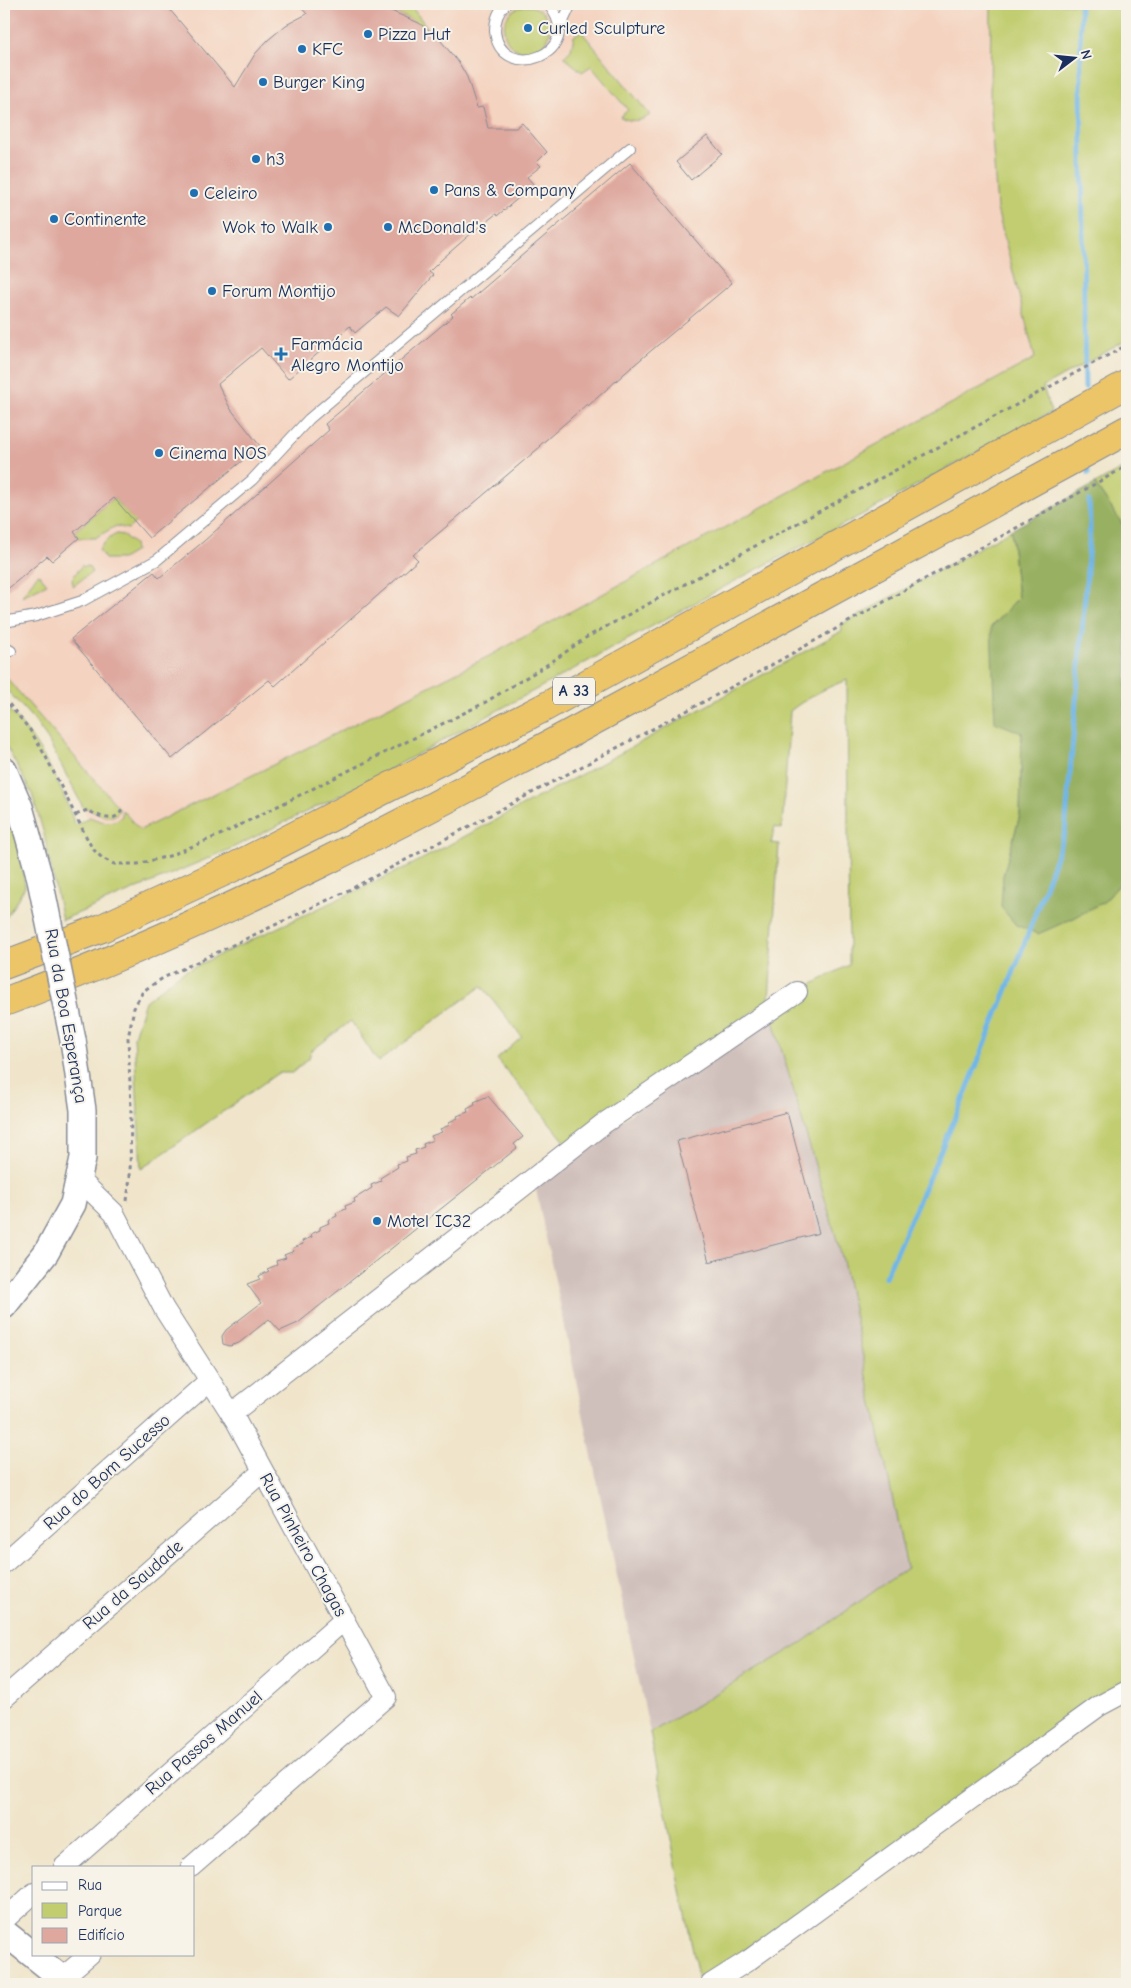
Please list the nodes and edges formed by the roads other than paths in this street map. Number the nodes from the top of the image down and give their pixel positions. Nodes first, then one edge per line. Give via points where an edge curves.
1 (506, 4) edge
2 (548, 4) edge
3 (571, 4) edge
4 (559, 31) junction
5 (630, 148) dead end
6 (1127, 384) edge
7 (1127, 430) edge
8 (4, 622) edge
9 (4, 770) edge
10 (4, 964) edge
11 (797, 992) dead end
12 (4, 1002) edge
13 (78, 1178) junction
14 (4, 1306) edge
15 (210, 1380) junction
16 (231, 1414) junction
17 (263, 1472) junction
18 (4, 1563) edge
19 (344, 1620) junction
20 (1127, 1690) edge
21 (4, 1698) edge
22 (65, 1866) edge
23 (192, 1866) edge
24 (32, 1895) edge
25 (4, 1920) edge
26 (4, 1932) edge
27 (32, 1954) edge
28 (34, 1956) edge
29 (88, 1956) edge
30 (66, 1981) edge
31 (711, 1984) edge

1 - 4 lane via 497,16 496,35 499,44 514,58 534,60 543,56 557,41
2 - 4 lane via 555,11
3 - 4 lane
5 - 8 lane via 309,420 252,480 157,560 82,601 36,616
6 - 10 highway, A 33 via 536,712 234,867 102,928
7 - 12 highway, A 33 via 336,857 173,934
9 - 13 street, Rua da Boa Esperança, bridge via 20,807 39,874 73,1040 83,1110 83,1158
11 - 16 street via 603,1124
13 - 14 street, Rua da Boa Esperança via 73,1204 46,1253
13 - 15 street, Rua Pinheiro Chagas via 114,1213 164,1309
15 - 16 street, Rua Pinheiro Chagas
15 - 18 street, Rua do Bom Sucesso
16 - 17 street, Rua Pinheiro Chagas
17 - 19 street, Rua Pinheiro Chagas
17 - 21 street, Rua da Saudade
19 - 22 street, Rua Passos Manuel
19 - 23 street, Rua Pinheiro Chagas via 386,1698
20 - 31 street via 1099,1706 750,1960
24 - 25 street
26 - 27 street
28 - 30 street
29 - 30 street

